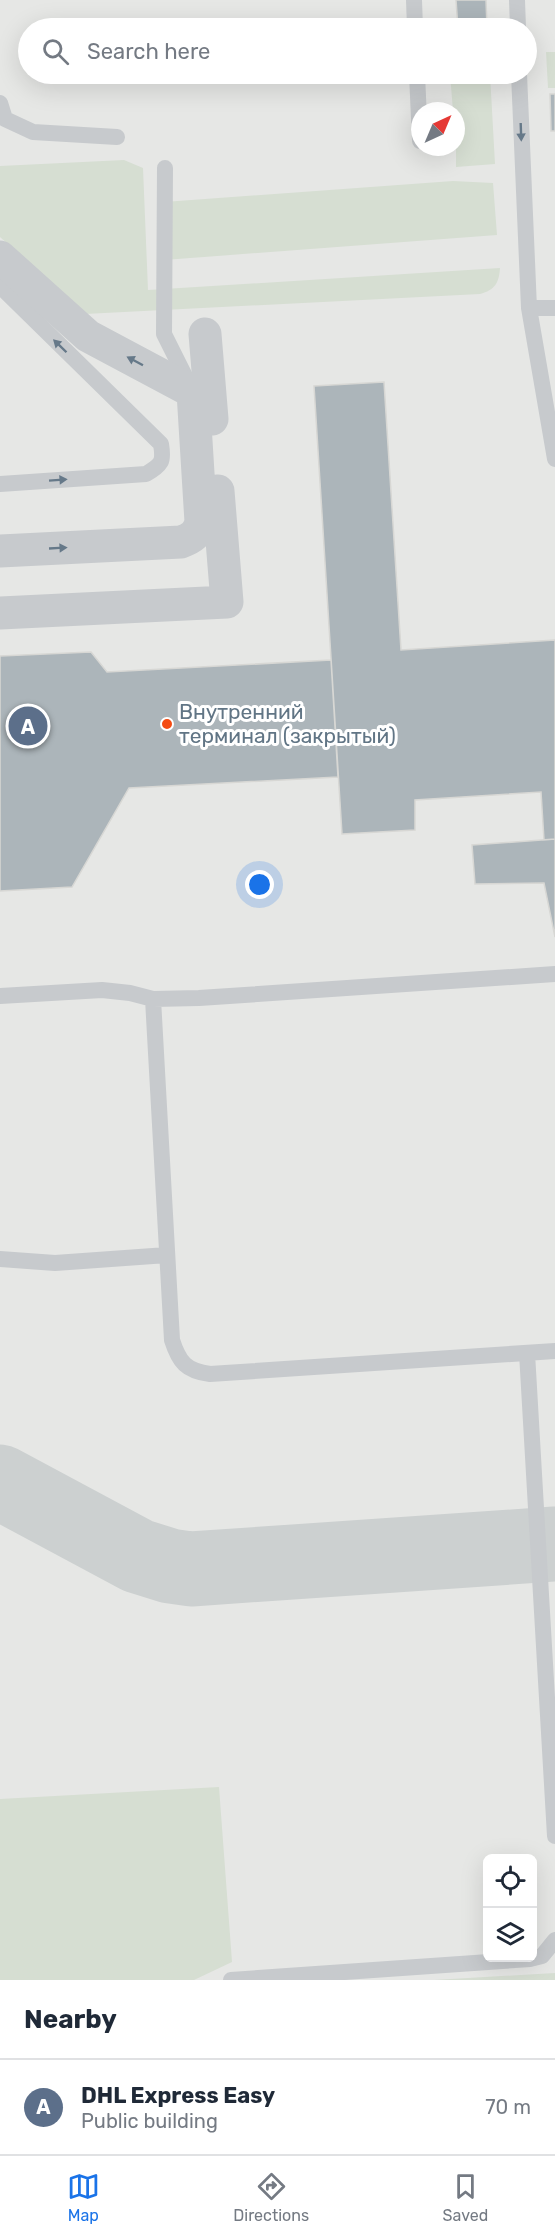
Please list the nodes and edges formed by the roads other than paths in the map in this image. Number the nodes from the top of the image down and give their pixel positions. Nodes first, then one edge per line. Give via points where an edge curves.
1 (414, 0) edge
2 (517, 0) edge
3 (415, 18) edge
4 (518, 18) edge
5 (417, 84) edge
6 (519, 84) edge
7 (0, 102) edge
8 (418, 102) edge
9 (117, 137) dead end
10 (165, 168) dead end
11 (0, 257) edge
12 (0, 286) edge
13 (529, 308) junction
14 (555, 309) edge
15 (205, 334) dead end
16 (193, 392) junction
17 (555, 459) edge
18 (0, 483) edge
19 (0, 551) edge
20 (0, 613) edge
21 (555, 974) edge
22 (0, 996) edge
23 (153, 999) junction
24 (168, 1255) junction
25 (0, 1259) edge
26 (555, 1351) edge
27 (527, 1353) junction
28 (555, 1836) edge
29 (555, 1940) edge
30 (231, 1980) edge

1 - 3 lane
2 - 4 lane
5 - 8 lane
6 -> 13 lane
7 - 9 lane via 5,119 33,132
10 - 16 lane via 164,334
16 -> 11 street via 88,336
18 -> 12 lane via 146,474 159,466 163,457 161,444
13 - 14 lane
13 - 17 lane
15 - 20 street via 227,602
19 -> 16 street via 181,542 192,538 201,522
21 - 23 lane
22 - 23 lane via 102,990
23 - 24 lane
24 - 25 lane via 55,1263
24 - 27 lane via 172,1340 179,1358 198,1372
26 - 27 lane
27 - 28 lane
29 - 30 lane via 542,1956 530,1959

